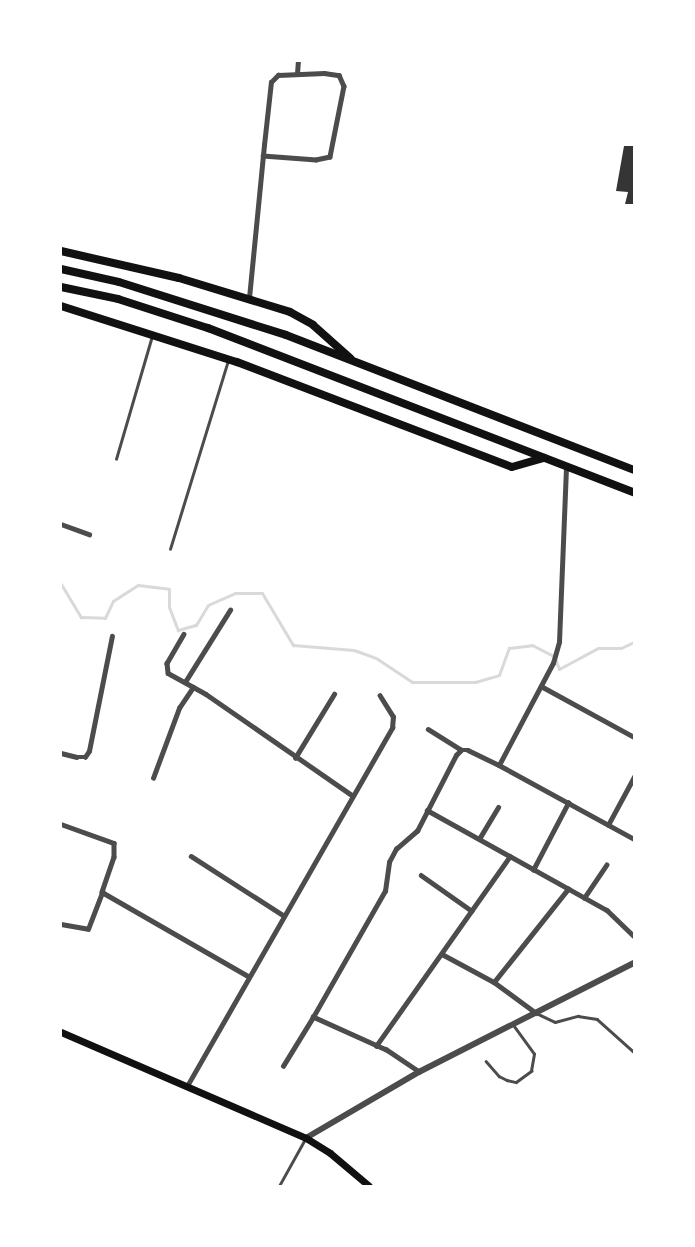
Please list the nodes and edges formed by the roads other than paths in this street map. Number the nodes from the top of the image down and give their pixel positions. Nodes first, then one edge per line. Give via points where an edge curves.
1 (298, 61) edge
2 (297, 74) junction
3 (263, 156) junction
4 (61, 251) edge
5 (61, 269) edge
6 (61, 287) edge
7 (249, 298) junction
8 (61, 306) edge
9 (153, 333) junction
10 (228, 359) junction
11 (354, 362) junction
12 (544, 458) junction
13 (116, 459) dead end
14 (566, 466) junction
15 (634, 466) edge
16 (624, 467) junction
17 (634, 470) edge
18 (634, 492) edge
19 (61, 524) edge
20 (89, 534) dead end
21 (170, 549) dead end
22 (230, 610) dead end
23 (184, 634) dead end
24 (112, 636) dead end
25 (185, 682) junction
26 (541, 686) junction
27 (193, 687) junction
28 (334, 694) dead end
29 (380, 696) dead end
30 (428, 729) dead end
31 (634, 737) edge
32 (461, 750) junction
33 (61, 753) edge
34 (295, 758) junction
35 (499, 765) junction
36 (634, 777) edge
37 (153, 778) dead end
38 (352, 795) junction
39 (568, 803) junction
40 (498, 807) dead end
41 (427, 810) junction
42 (61, 824) edge
43 (608, 825) junction
44 (479, 840) junction
45 (634, 840) edge
46 (191, 856) dead end
47 (510, 856) junction
48 (606, 865) dead end
49 (533, 870) junction
50 (421, 875) dead end
51 (568, 889) junction
52 (102, 892) junction
53 (584, 898) junction
54 (472, 911) junction
55 (283, 915) junction
56 (61, 924) edge
57 (634, 936) edge
58 (442, 954) junction
59 (634, 963) edge
60 (248, 976) junction
61 (494, 982) junction
62 (536, 1013) junction
63 (313, 1017) junction
64 (513, 1025) junction
65 (61, 1032) edge
66 (376, 1046) junction
67 (634, 1052) edge
68 (486, 1061) dead end
69 (283, 1066) dead end
70 (419, 1072) junction
71 (188, 1086) junction
72 (306, 1138) junction
73 (279, 1186) edge
74 (369, 1186) edge

1 - 2 street
2 - 3 street via 278,75 271,82
2 - 3 street via 334,73 343,80 332,153 326,159 316,160
3 - 7 street
4 - 7 highway via 180,278
5 - 11 highway via 119,282 216,311
6 - 12 highway via 118,299 208,328
7 - 11 highway via 300,316
8 - 9 highway
9 - 10 highway
9 - 13 lane
10 - 12 highway via 512,467
10 - 21 lane
11 - 16 highway
12 - 14 highway
14 - 18 highway
14 - 26 street via 557,654
15 - 16 street
16 - 17 highway
19 - 20 street
22 - 25 street
23 - 25 street via 166,668 168,673
24 - 33 street via 89,751 85,757
25 - 27 street
26 - 31 street
26 - 35 street
27 - 34 street
27 - 37 street via 179,708
28 - 34 street
29 - 38 street via 393,717 392,728
30 - 32 street
32 - 35 street via 474,752
32 - 41 street
34 - 38 street
35 - 39 street
36 - 43 street
38 - 55 street
39 - 43 street
39 - 49 street
40 - 44 street
41 - 44 street
41 - 63 street via 417,831 396,849 389,862 385,891
42 - 52 street via 114,843 114,857
43 - 45 street
44 - 47 street
46 - 55 street
47 - 49 street
47 - 54 street
48 - 53 street
49 - 51 street
50 - 54 street
51 - 53 street
51 - 61 street
52 - 56 street via 88,929
52 - 60 street
53 - 57 street via 615,917
54 - 58 street
55 - 60 street
58 - 61 street
58 - 66 street
59 - 62 street
60 - 71 street
61 - 62 street
62 - 64 street
62 - 67 lane via 555,1022 578,1016 597,1019
63 - 66 street
63 - 69 street
64 - 68 lane via 534,1054 532,1071 516,1082 499,1076
64 - 70 street
65 - 71 main road
66 - 70 street
70 - 72 street
71 - 72 main road
72 - 73 lane
72 - 74 main road via 330,1153

